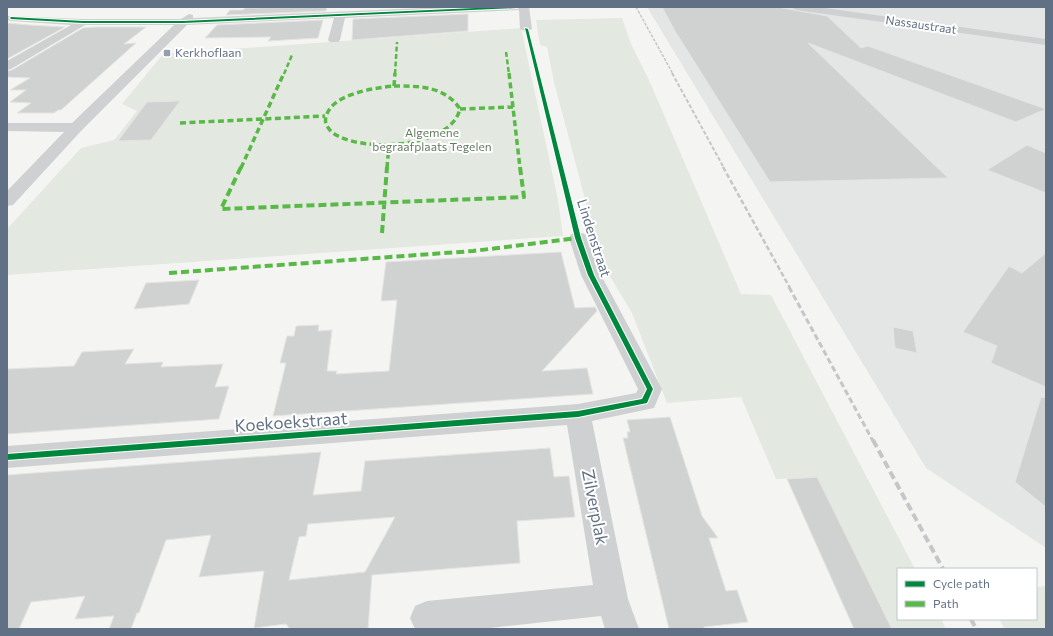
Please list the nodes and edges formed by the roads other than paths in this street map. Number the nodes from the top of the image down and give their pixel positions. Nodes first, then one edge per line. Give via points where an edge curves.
1 (199, 7) edge
2 (517, 7) edge
3 (524, 7) edge
4 (796, 7) edge
5 (416, 9) edge
6 (33, 10) dead end
7 (857, 11) edge
8 (340, 15) junction
9 (9, 19) edge
10 (83, 22) junction
11 (183, 22) junction
12 (526, 29) dead end
13 (334, 40) dead end
14 (1046, 42) edge
15 (7, 66) edge
16 (7, 127) edge
17 (76, 128) junction
18 (7, 201) edge
19 (578, 238) dead end
20 (578, 414) junction
21 (7, 457) edge
22 (612, 599) junction
23 (427, 618) dead end
24 (622, 629) edge

1 - 11 street
2 - 5 street
3 - 12 street
4 - 7 street, Nassaustraat
5 - 8 street
6 - 9 street
7 - 14 street, Nassaustraat
8 - 11 street
8 - 13 street
9 - 10 street
10 - 11 street
10 - 15 street
11 - 17 street
16 - 17 street
17 - 18 street
19 - 20 street, Lindenstraat via 591,275 650,389 645,401
20 - 21 street, Koekoekstraat
20 - 22 street, Zilverplak
22 - 23 street
22 - 24 street, Zilverplak

